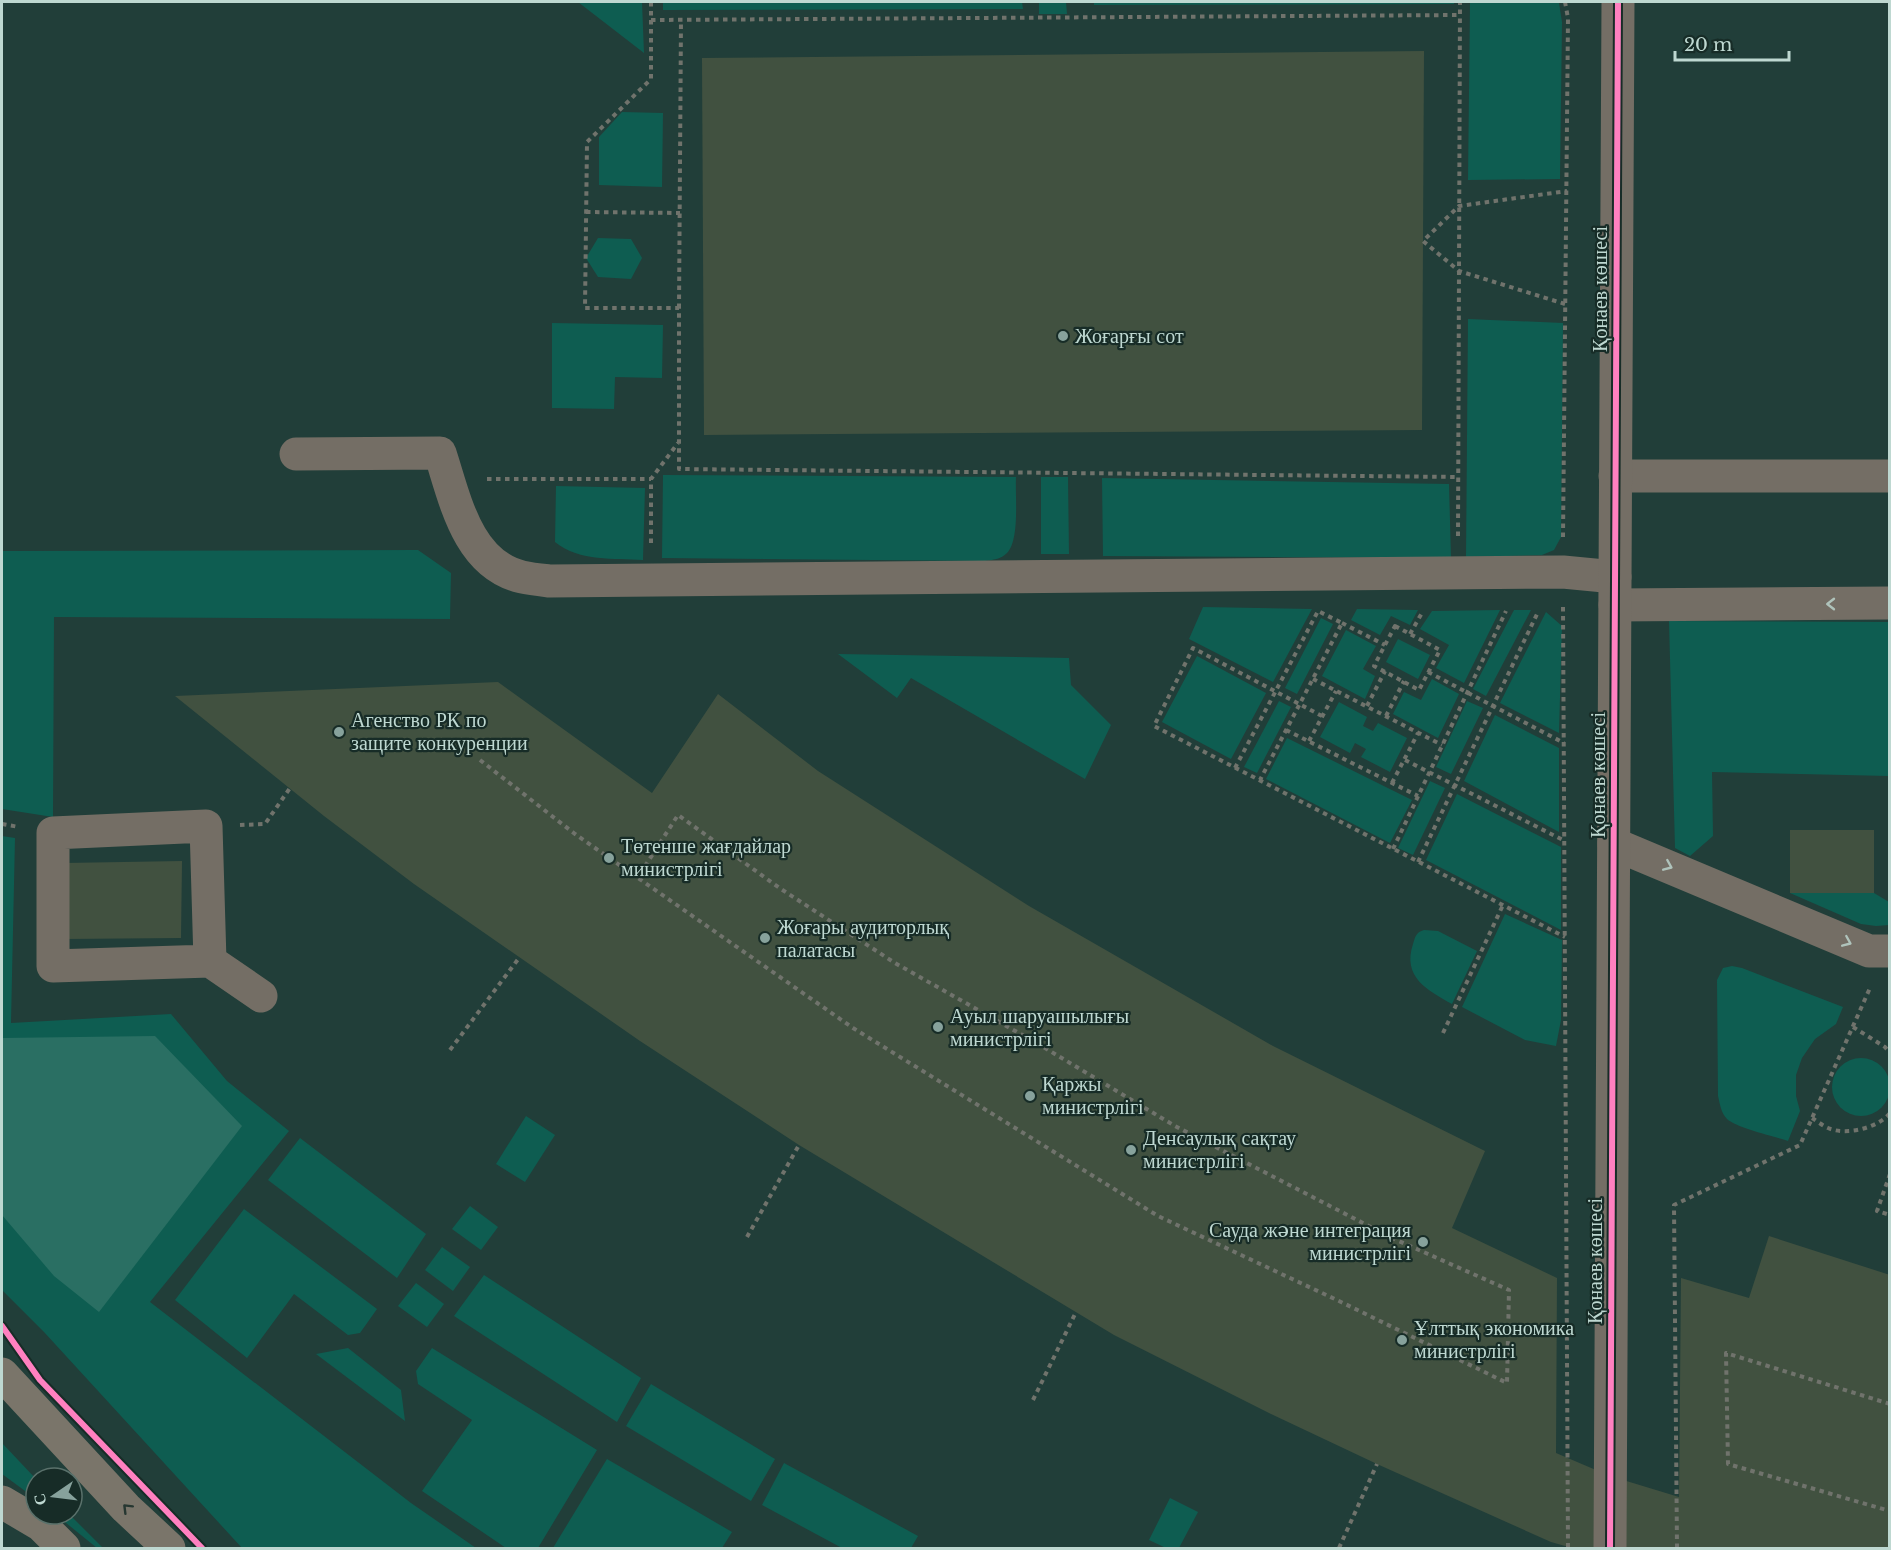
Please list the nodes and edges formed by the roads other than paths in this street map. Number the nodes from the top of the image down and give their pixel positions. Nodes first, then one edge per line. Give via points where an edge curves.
1 (1618, 2) edge
2 (297, 454) dead end
3 (1615, 476) junction
4 (1890, 476) edge
5 (1615, 591) junction
6 (1890, 603) edge
7 (1614, 844) junction
8 (1888, 951) edge
9 (210, 961) junction
10 (261, 996) dead end
11 (2, 1374) edge
12 (2, 1502) edge
13 (64, 1548) edge
14 (169, 1548) edge
15 (1610, 1548) edge

1 - 3 street, Қонаев көшесі
2 - 5 street via 440,453 462,523 479,550 498,567 521,577 550,581 1563,572
3 - 4 street
3 - 5 street, Қонаев көшесі
6 -> 5 street
5 - 7 street, Қонаев көшесі
7 -> 8 street via 1869,951
7 - 15 street, Қонаев көшесі
9 - 9 street via 206,826 53,833 53,966
9 - 10 street
14 -> 11 main road via 126,1508
12 - 13 main road via 40,1526

